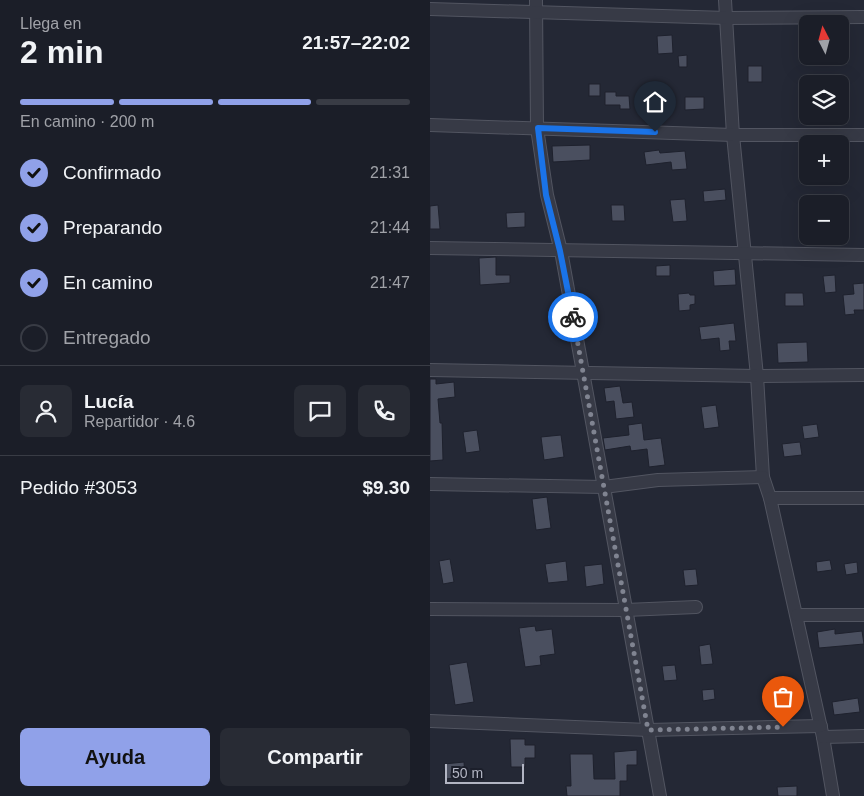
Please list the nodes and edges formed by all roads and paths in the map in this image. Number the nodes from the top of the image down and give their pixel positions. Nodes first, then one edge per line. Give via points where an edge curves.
1 (725, 0) edge
2 (536, 6) edge
3 (430, 9) edge
4 (864, 17) edge
5 (727, 18) junction
6 (430, 126) edge
7 (538, 128) junction
8 (733, 135) junction
9 (864, 135) edge
10 (430, 248) edge
11 (560, 251) junction
12 (743, 255) junction
13 (864, 255) edge
14 (430, 370) edge
15 (583, 371) junction
16 (864, 375) edge
17 (757, 376) junction
18 (763, 477) junction
19 (430, 484) edge
20 (604, 487) junction
21 (770, 498) junction
22 (864, 498) edge
23 (696, 607) dead end
24 (430, 609) edge
25 (626, 610) junction
26 (797, 615) junction
27 (864, 615) edge
28 (430, 721) edge
29 (648, 730) junction
30 (822, 732) junction
31 (864, 736) edge
32 (660, 796) edge
33 (833, 796) edge

1 - 5 street
2 - 3 street
2 - 5 street
2 - 7 street
4 - 5 street
5 - 8 street
6 - 7 street
7 - 8 street
7 - 11 street via 546,195
8 - 9 street
8 - 12 street
10 - 11 street
11 - 12 street
11 - 15 street
12 - 13 street
12 - 17 street
14 - 15 street
15 - 17 street
15 - 20 street
16 - 17 street
17 - 18 street
18 - 20 street via 658,480
18 - 21 street
19 - 20 street
20 - 25 street
21 - 22 street
21 - 26 street
23 - 25 street
24 - 25 street
25 - 29 street
26 - 27 street
26 - 30 street
28 - 29 street
29 - 30 street
29 - 32 street
30 - 31 street
30 - 33 street

